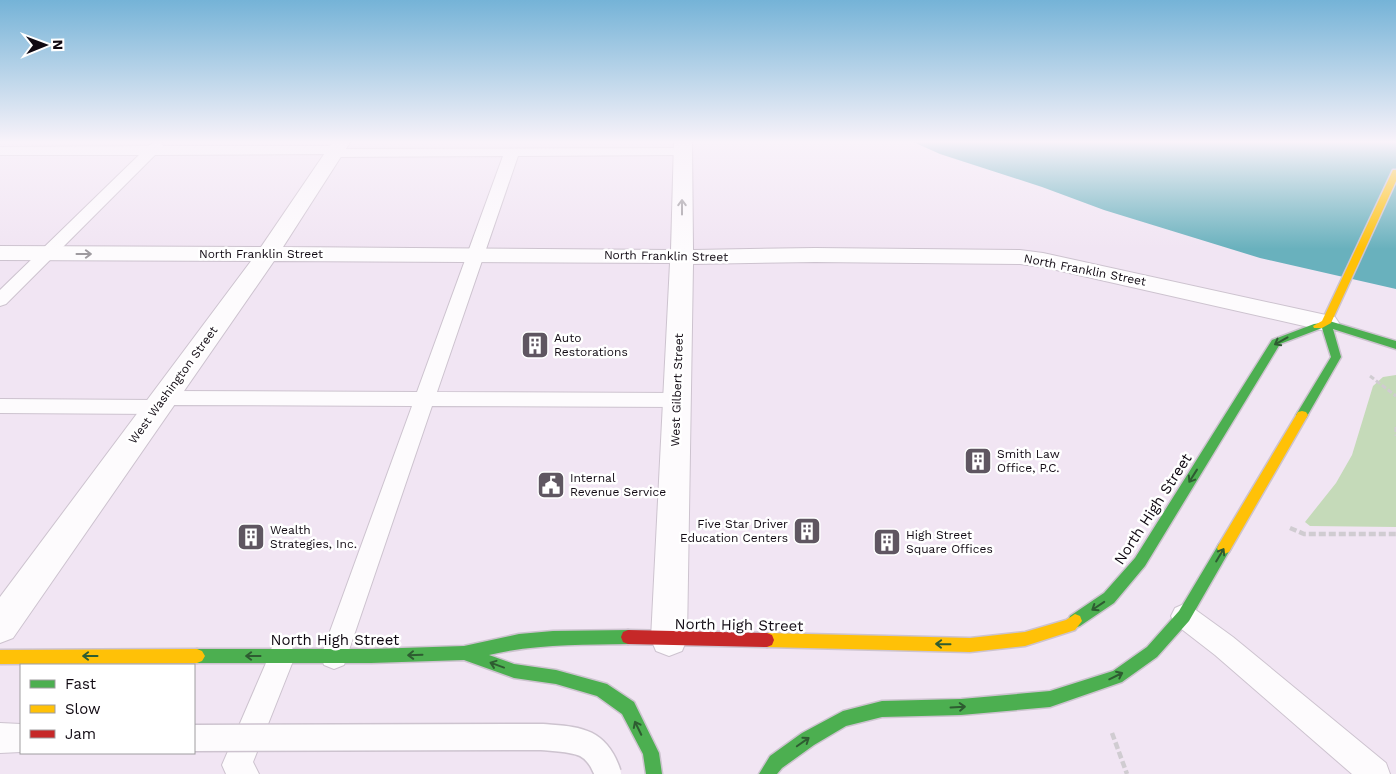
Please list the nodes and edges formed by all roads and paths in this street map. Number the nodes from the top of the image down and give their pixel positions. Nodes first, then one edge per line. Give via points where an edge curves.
1 (124, 177) edge
2 (318, 177) edge
3 (503, 177) edge
4 (682, 177) edge
5 (1394, 177) edge
6 (0, 253) edge
7 (268, 253) junction
8 (46, 254) junction
9 (476, 255) junction
10 (682, 256) junction
11 (0, 300) edge
12 (1326, 323) junction
13 (1396, 345) edge
14 (1370, 376) dead end
15 (1396, 396) edge
16 (425, 399) junction
17 (677, 400) junction
18 (160, 403) junction
19 (0, 406) edge
20 (1396, 426) edge
21 (1396, 436) edge
22 (1290, 528) dead end
23 (1396, 534) edge
24 (1184, 616) junction
25 (0, 626) edge
26 (669, 639) junction
27 (464, 653) junction
28 (282, 656) junction
29 (334, 656) junction
30 (0, 657) edge
31 (1112, 733) dead end
32 (0, 738) edge
33 (20, 738) edge
34 (195, 738) edge
35 (244, 774) edge
36 (608, 774) edge
37 (654, 774) edge
38 (767, 774) edge
39 (1127, 774) edge
40 (1375, 774) edge

1 - 8 lane
2 - 7 street, West Washington Street
3 - 9 lane
10 -> 4 street, West Gilbert Street
5 - 12 main road
6 - 8 street, North Franklin Street
8 -> 7 street, North Franklin Street
7 - 9 street, North Franklin Street
7 - 18 street, West Washington Street
8 - 11 lane
9 - 10 street, North Franklin Street
9 - 16 lane
10 - 12 street, North Franklin Street via 815,254 1028,258
10 - 17 street, West Gilbert Street
12 - 13 main road
24 -> 12 main road via 1336,357
12 -> 26 main road, North High Street via 1276,342 1140,562 1109,598 1070,625 1025,638 970,644
14 - 15 path
16 - 17 lane
16 - 18 lane
16 - 29 lane
17 - 26 street, West Gilbert Street
18 - 19 lane
18 - 25 street, West Washington Street
20 - 21 path
22 - 23 path via 1304,534
38 -> 24 main road via 776,762 843,718 882,710 1050,699 1117,677 1152,652
24 - 40 lane
26 - 27 main road, North High Street via 553,638 519,641
27 -> 29 main road, North High Street
37 -> 27 main road via 651,754 628,708 602,689 556,677 514,671
28 - 29 main road, North High Street
28 -> 30 main road, North High Street
28 - 35 lane via 237,765
31 - 39 path
32 - 33 lane
34 - 36 lane, bridge via 542,737 589,746 600,754

